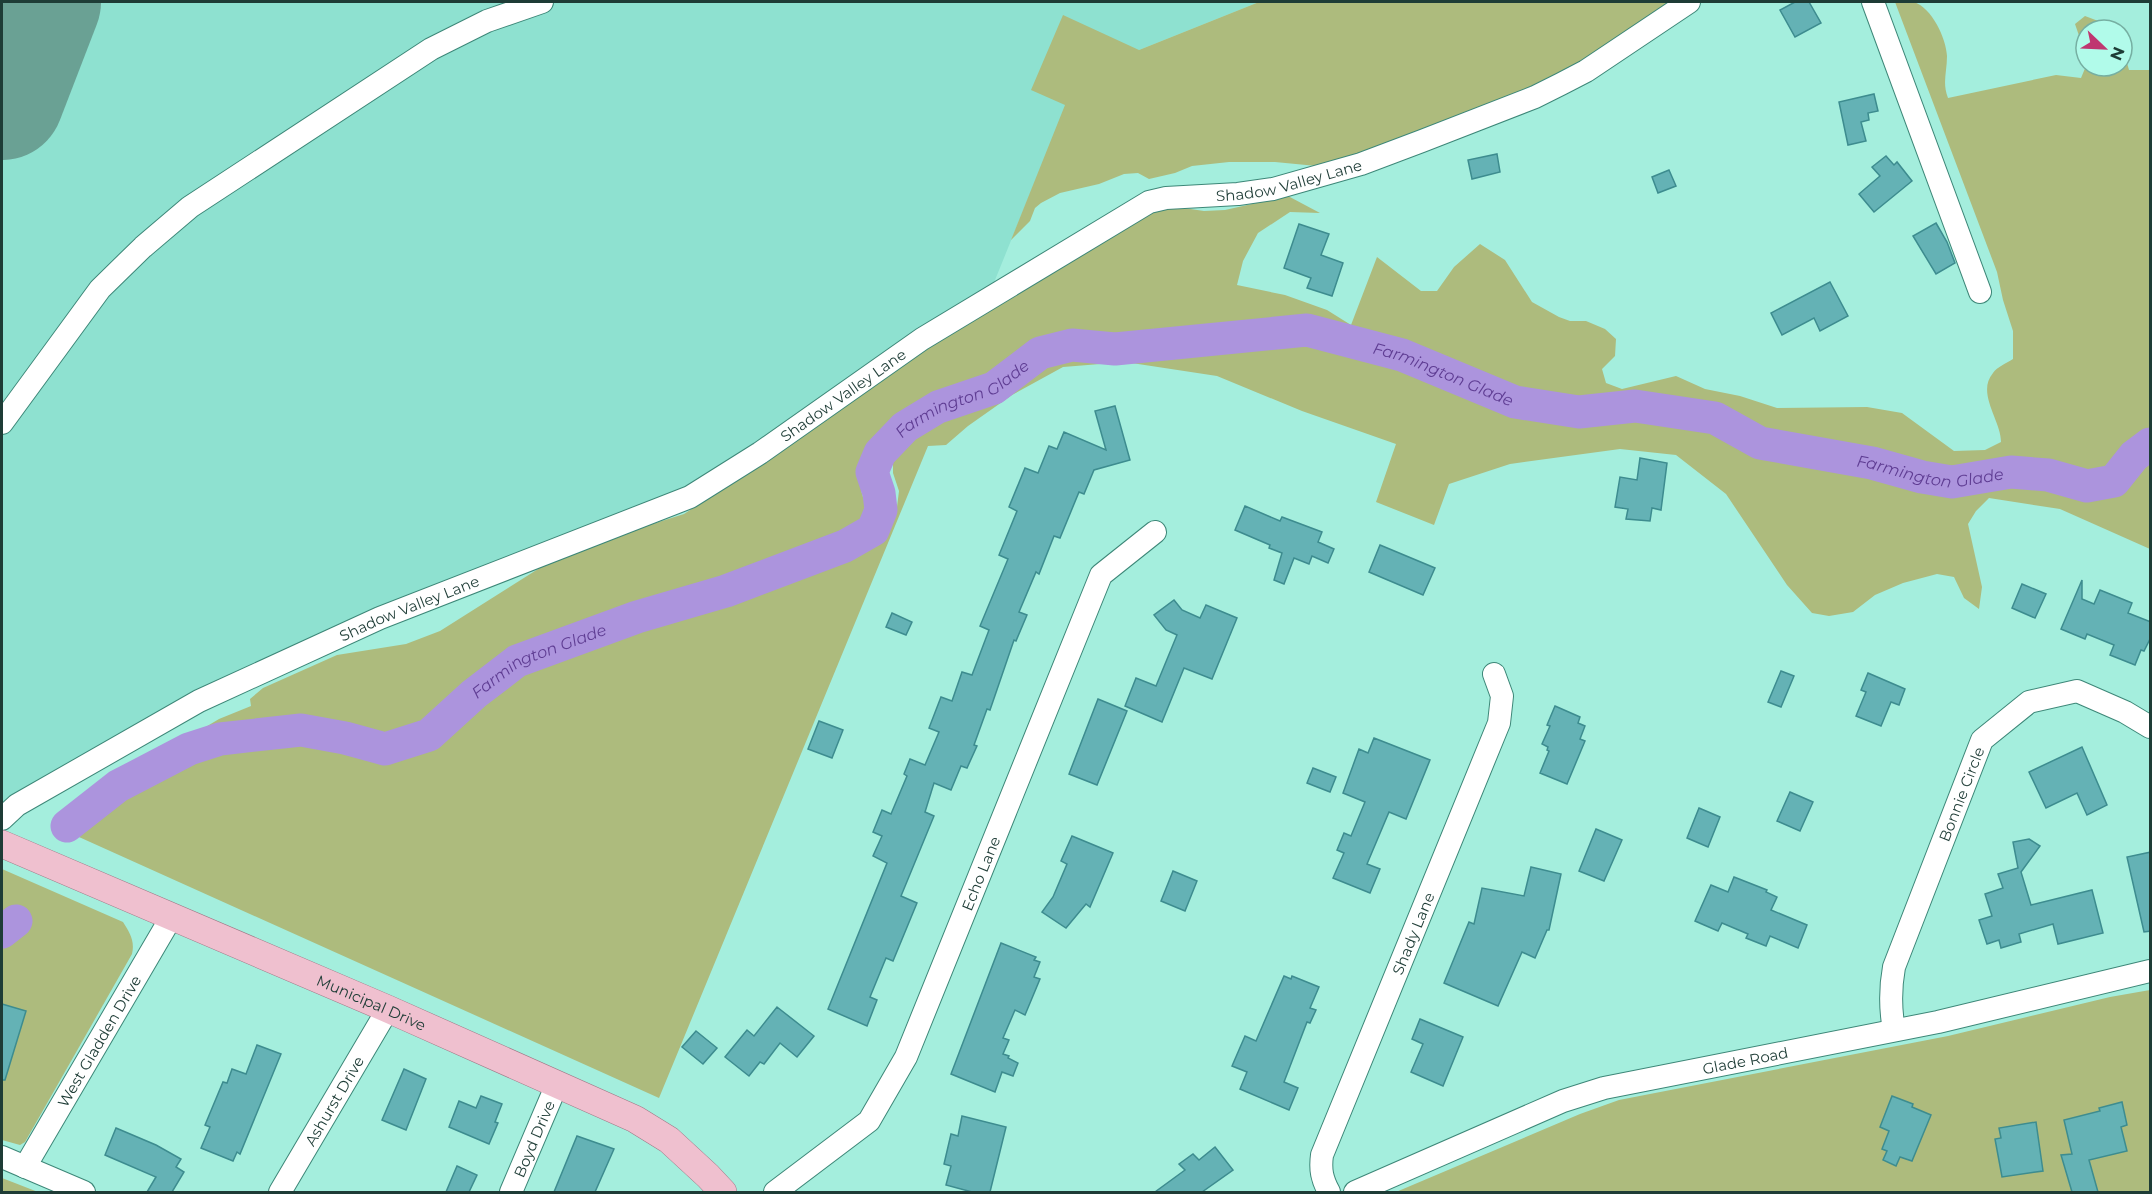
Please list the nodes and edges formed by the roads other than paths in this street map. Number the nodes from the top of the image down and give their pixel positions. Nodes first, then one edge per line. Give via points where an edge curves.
1 (542, 2) edge
2 (1689, 2) edge
3 (1873, 2) edge
4 (1980, 292) dead end
5 (2, 423) edge
6 (1155, 532) dead end
7 (1494, 674) dead end
8 (2151, 727) edge
9 (2, 819) edge
10 (2, 844) edge
11 (172, 916) junction
12 (2151, 971) edge
13 (388, 1009) junction
14 (1894, 1030) junction
15 (557, 1084) junction
16 (2, 1157) edge
17 (25, 1167) junction
18 (84, 1192) edge
19 (280, 1192) edge
20 (511, 1192) edge
21 (723, 1192) edge
22 (775, 1192) edge
23 (1329, 1192) edge
24 (1354, 1192) edge

1 - 5 street via 487,21 431,49 190,207 100,289
2 - 9 street, Shadow Valley Lane via 1561,84 1361,164 1273,189 1149,202 922,339 760,453 690,497 380,618 199,701 17,805
3 - 4 street
6 - 22 street, Echo Lane via 1101,575 906,1057 869,1120
7 - 23 street, Shady Lane via 1502,696 1499,723 1322,1155 1321,1174
8 - 14 street, Bonnie Circle via 2077,691 2029,702 1982,740 1894,967 1890,989
10 - 11 main road, Municipal Drive
11 - 13 main road, Municipal Drive
11 - 17 street, West Gladden Drive
12 - 14 street, Glade Road
13 - 15 main road, Municipal Drive
13 - 19 street, Ashurst Drive
14 - 24 street, Glade Road via 1604,1088 1563,1101
15 - 20 street, Boyd Drive
15 - 21 main road, Municipal Drive via 635,1119 669,1140
16 - 17 street
17 - 18 street

